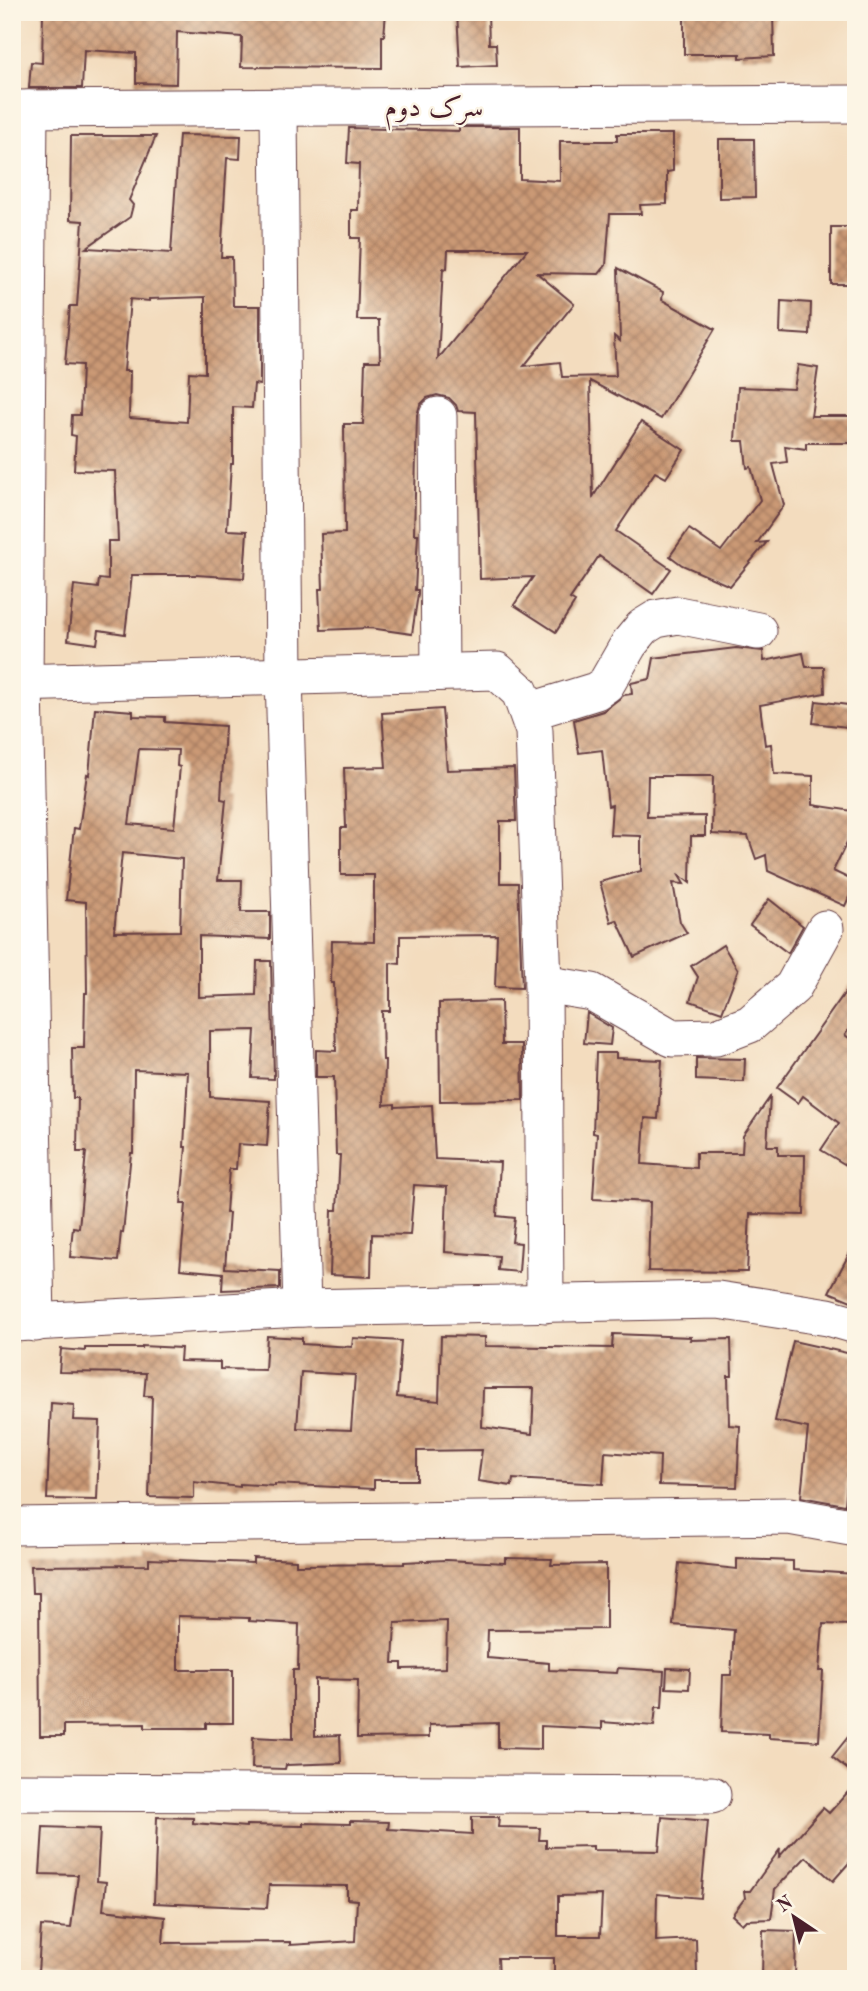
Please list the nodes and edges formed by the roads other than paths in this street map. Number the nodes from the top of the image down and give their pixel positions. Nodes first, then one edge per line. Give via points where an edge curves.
1 (856, 104) edge
2 (279, 107) junction
3 (20, 109) edge
4 (438, 416) dead end
5 (758, 631) dead end
6 (440, 672) junction
7 (284, 676) junction
8 (18, 683) edge
9 (528, 712) junction
10 (825, 929) dead end
11 (543, 984) junction
12 (545, 1304) junction
13 (302, 1308) junction
14 (24, 1323) edge
15 (856, 1325) edge
16 (12, 1526) edge
17 (856, 1528) edge
18 (12, 1791) edge
19 (712, 1795) dead end

1 - 2 street, سرک دوم
2 - 3 street, سرک دوم
2 - 7 street
3 - 8 street
4 - 6 street
5 - 9 street via 678,615 656,619 629,645 606,684
6 - 7 street
6 - 9 street via 497,671 520,692
7 - 8 street
7 - 13 street
8 - 14 street
9 - 11 street via 534,731
10 - 11 street via 793,987 750,1024 716,1037 673,1038 592,992
11 - 12 street
12 - 13 street
12 - 15 street via 718,1300
13 - 14 street
16 - 17 street via 789,1516
18 - 19 street

